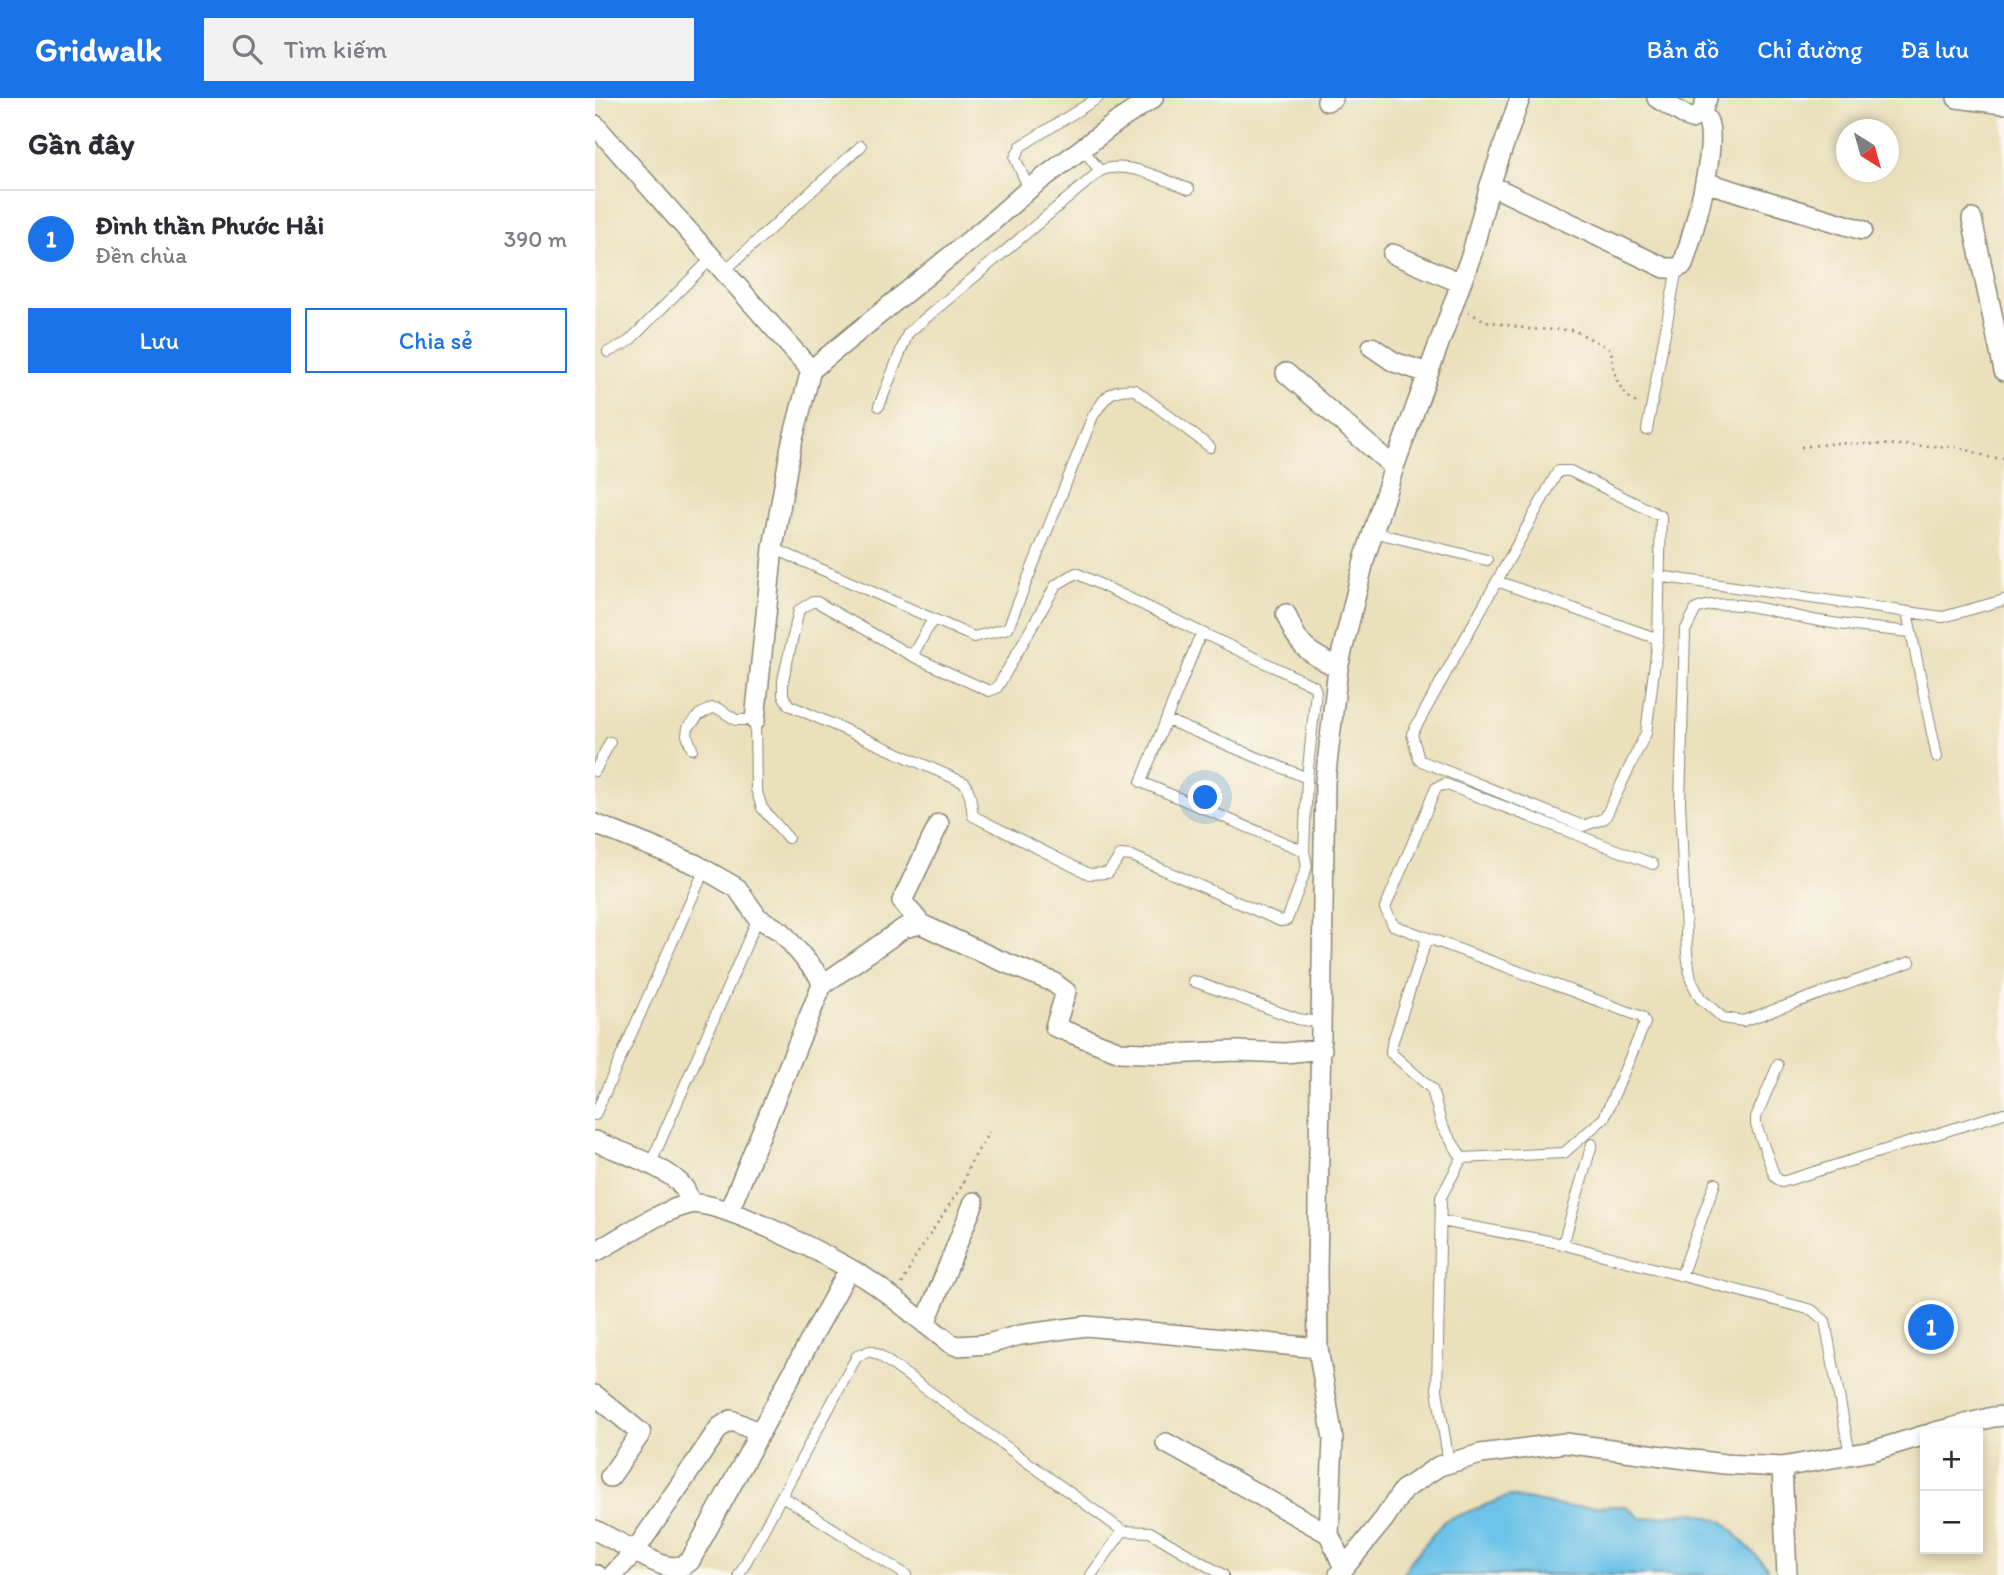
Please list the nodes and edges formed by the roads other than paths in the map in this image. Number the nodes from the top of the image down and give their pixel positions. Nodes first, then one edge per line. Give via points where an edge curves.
1 (1098, 98) edge
2 (1520, 98) edge
3 (1657, 98) edge
4 (1957, 98) edge
5 (1146, 100) edge
6 (2004, 104) edge
7 (1704, 106) edge
8 (595, 125) edge
9 (861, 146) dead end
10 (1082, 148) junction
11 (1100, 170) junction
12 (1705, 182) junction
13 (1490, 185) junction
14 (1029, 188) junction
15 (1189, 190) dead end
16 (1972, 219) dead end
17 (1862, 230) dead end
18 (1392, 254) dead end
19 (717, 266) junction
20 (1677, 268) junction
21 (1461, 283) junction
22 (1372, 347) dead end
23 (608, 352) dead end
24 (811, 370) junction
25 (2004, 371) edge
26 (1286, 373) dead end
27 (1428, 373) junction
28 (879, 405) dead end
29 (1647, 430) dead end
30 (1210, 447) dead end
31 (1394, 467) junction
32 (1373, 532) junction
33 (773, 548) junction
34 (1487, 560) dead end
35 (1658, 576) junction
36 (1497, 581) junction
37 (2004, 600) edge
38 (1907, 612) junction
39 (1286, 614) dead end
40 (933, 619) junction
41 (1911, 632) junction
42 (1201, 633) junction
43 (1658, 639) junction
44 (912, 656) junction
45 (1338, 668) junction
46 (755, 720) junction
47 (1167, 720) junction
48 (610, 742) dead end
49 (692, 749) dead end
50 (1937, 757) dead end
51 (595, 771) edge
52 (1307, 778) junction
53 (595, 824) edge
54 (939, 824) dead end
55 (788, 838) dead end
56 (1304, 851) junction
57 (1654, 864) dead end
58 (705, 869) junction
59 (758, 918) junction
60 (921, 924) junction
61 (1427, 937) junction
62 (1910, 962) dead end
63 (1193, 981) dead end
64 (822, 985) junction
65 (1322, 1023) junction
66 (1322, 1049) junction
67 (1778, 1065) dead end
68 (2004, 1113) edge
69 (595, 1115) edge
70 (595, 1142) edge
71 (1592, 1144) dead end
72 (1462, 1158) junction
73 (650, 1165) junction
74 (1715, 1184) dead end
75 (974, 1202) dead end
76 (691, 1203) junction
77 (729, 1210) junction
78 (1441, 1222) junction
79 (1563, 1244) junction
80 (595, 1252) edge
81 (849, 1269) junction
82 (1681, 1276) junction
83 (925, 1324) junction
84 (1318, 1348) junction
85 (595, 1395) edge
86 (2004, 1416) edge
87 (1953, 1428) edge
88 (760, 1433) junction
89 (1920, 1437) edge
90 (1165, 1443) dead end
91 (1850, 1455) junction
92 (1448, 1463) junction
93 (1782, 1467) junction
94 (610, 1477) dead end
95 (782, 1496) junction
96 (595, 1530) edge
97 (1123, 1531) junction
98 (1329, 1534) junction
99 (635, 1551) junction
100 (1341, 1571) edge
101 (613, 1575) edge
102 (739, 1575) edge
103 (906, 1575) edge
104 (1091, 1575) edge
105 (1223, 1575) edge
106 (1787, 1575) edge

1 - 14 lane via 1021,146 1015,158
2 - 13 street
3 - 7 street via 1691,118
4 - 6 street
5 - 10 street
7 - 12 street via 1710,151
8 - 19 street
9 - 19 lane
10 - 11 lane
10 - 14 street
11 - 15 lane via 1110,166 1136,171
11 - 28 lane via 908,333
12 - 17 street
12 - 20 street via 1683,265
13 - 20 street via 1665,268
13 - 21 street
14 - 24 street
16 - 25 street
18 - 21 street
19 - 23 lane via 628,342
19 - 24 street
20 - 29 lane
21 - 27 street
22 - 27 street via 1394,362
24 - 33 street via 791,446
26 - 31 street
27 - 31 street
30 - 40 lane via 1135,390 1110,394 1093,416 1008,628 974,637
31 - 32 street
32 - 34 lane
32 - 45 street
33 - 40 lane
33 - 46 street
35 - 36 lane via 1661,516 1570,471 1558,471
35 - 38 lane
35 - 43 lane
36 - 43 lane
36 - 43 lane via 1412,734 1419,760 1583,826 1605,818 1646,733
37 - 38 lane via 1943,617
38 - 41 lane
39 - 45 street via 1301,645
40 - 44 lane
41 - 50 lane
41 - 62 lane via 1736,605 1707,604 1696,609 1685,631 1680,802 1691,980 1700,998 1723,1018 1743,1021
42 - 44 lane via 1076,573 1056,585 997,688 989,691
42 - 47 lane
42 - 52 lane via 1314,686
44 - 56 lane via 811,602 799,610 783,695 789,705 965,783 973,816 1089,874 1108,873 1121,855 1132,856 1280,921 1287,920 1307,866
45 - 65 street via 1325,782
46 - 49 lane via 736,720 712,708 688,728
46 - 55 lane via 756,789 762,808
47 - 52 lane
47 - 56 lane via 1141,782
48 - 51 lane
52 - 56 lane
53 - 58 street
54 - 60 street via 902,901
57 - 61 lane via 1445,784 1436,788 1385,908 1393,925
58 - 59 street via 737,888
58 - 69 lane
59 - 64 street via 782,932
59 - 73 lane
60 - 64 street via 904,928
60 - 66 street via 1053,982 1066,992 1055,1027 1120,1052
61 - 72 lane via 1391,1053 1432,1089 1443,1126
61 - 72 lane via 1641,1017 1645,1023 1604,1118 1564,1153
63 - 65 lane via 1298,1020
64 - 77 street
65 - 66 street
66 - 84 street
67 - 68 lane via 1756,1125 1775,1177 1782,1182
70 - 73 street
71 - 79 lane
72 - 78 lane via 1441,1197
73 - 76 street via 683,1187
74 - 82 lane
75 - 83 street
76 - 77 street
76 - 80 street
77 - 81 street
78 - 79 lane
78 - 92 lane via 1437,1390
79 - 82 lane
81 - 83 street
81 - 88 street
82 - 91 lane via 1812,1310 1825,1321
83 - 84 street via 957,1346 1086,1326
84 - 98 street via 1333,1438
85 - 94 street via 641,1433
86 - 87 street
88 - 99 street via 731,1420 719,1428
88 - 99 street via 684,1567 670,1569
89 - 91 street
90 - 98 street
91 - 93 street
92 - 93 street via 1565,1443
92 - 100 street via 1403,1490
93 - 106 street
95 - 97 lane via 857,1356 870,1351
95 - 102 lane
95 - 103 lane
96 - 99 street
97 - 104 lane
97 - 105 lane via 1150,1532
98 - 100 street
99 - 101 street

